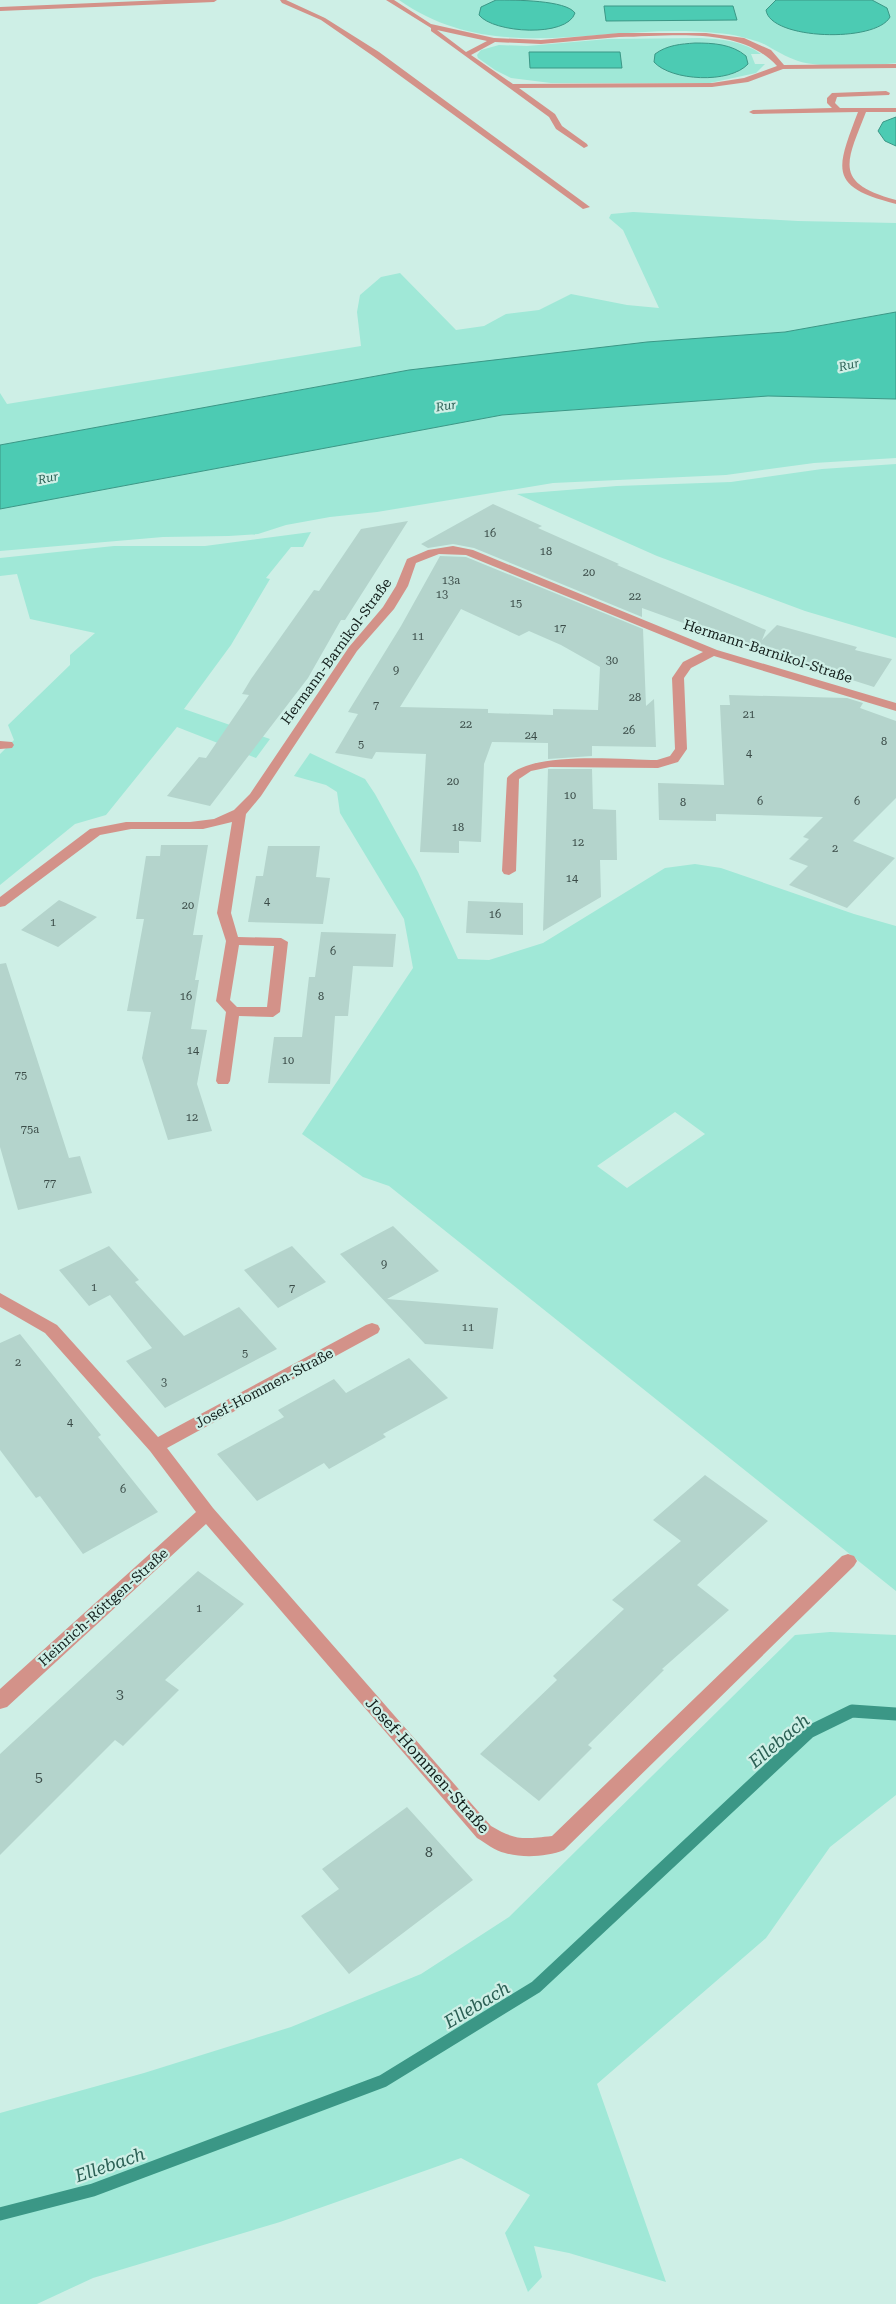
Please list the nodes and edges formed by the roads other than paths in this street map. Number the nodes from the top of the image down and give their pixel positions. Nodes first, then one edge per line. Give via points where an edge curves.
1 (214, 0) edge
2 (283, 0) edge
3 (389, 0) edge
4 (0, 9) edge
5 (429, 26) junction
6 (494, 40) junction
7 (466, 55) junction
8 (896, 66) edge
9 (782, 67) junction
10 (510, 86) junction
11 (886, 93) dead end
12 (863, 110) junction
13 (896, 110) edge
14 (838, 111) junction
15 (753, 112) dead end
16 (584, 146) dead end
17 (896, 202) edge
18 (586, 207) dead end
19 (713, 652) junction
20 (896, 707) edge
21 (240, 812) junction
22 (509, 871) dead end
23 (0, 903) edge
24 (233, 941) junction
25 (234, 1011) junction
26 (223, 1081) dead end
27 (0, 1299) edge
28 (372, 1329) dead end
29 (156, 1446) junction
30 (206, 1513) junction
31 (848, 1562) dead end
32 (0, 1701) edge

1 - 4 lane
2 - 18 lane via 323,19 376,54
3 - 5 lane
5 - 6 lane
5 - 7 lane
6 - 7 lane
6 - 9 lane via 541,42 619,35 706,35 741,40 768,52
7 - 10 lane
8 - 9 lane
9 - 10 lane via 745,80 712,85
10 - 16 lane via 552,116 559,127
11 - 14 lane via 835,95 831,103
12 - 13 lane
12 - 14 lane
12 - 17 lane via 844,162 845,172 852,186
14 - 15 lane
19 - 20 street, Hermann-Barnikol-Straße
19 - 21 street, Hermann-Barnikol-Straße via 468,552 444,549 424,554 411,561 407,578 372,630 353,649 255,796
19 - 22 street via 687,664 678,678 681,749 674,759 658,764 550,763 527,768 513,778
21 - 23 street, Hermann-Barnikol-Straße via 208,825 136,825 95,832
21 - 24 street via 224,913
24 - 25 street via 223,1001
24 - 25 street via 281,942 273,1012
25 - 26 street
27 - 29 street, Josef-Hommen-Straße via 51,1329
28 - 29 street, Josef-Hommen-Straße
29 - 30 street, Josef-Hommen-Straße
30 - 31 street, Josef-Hommen-Straße via 484,1832 506,1845 528,1847 557,1844
30 - 32 street, Heinrich-Röttgen-Straße

